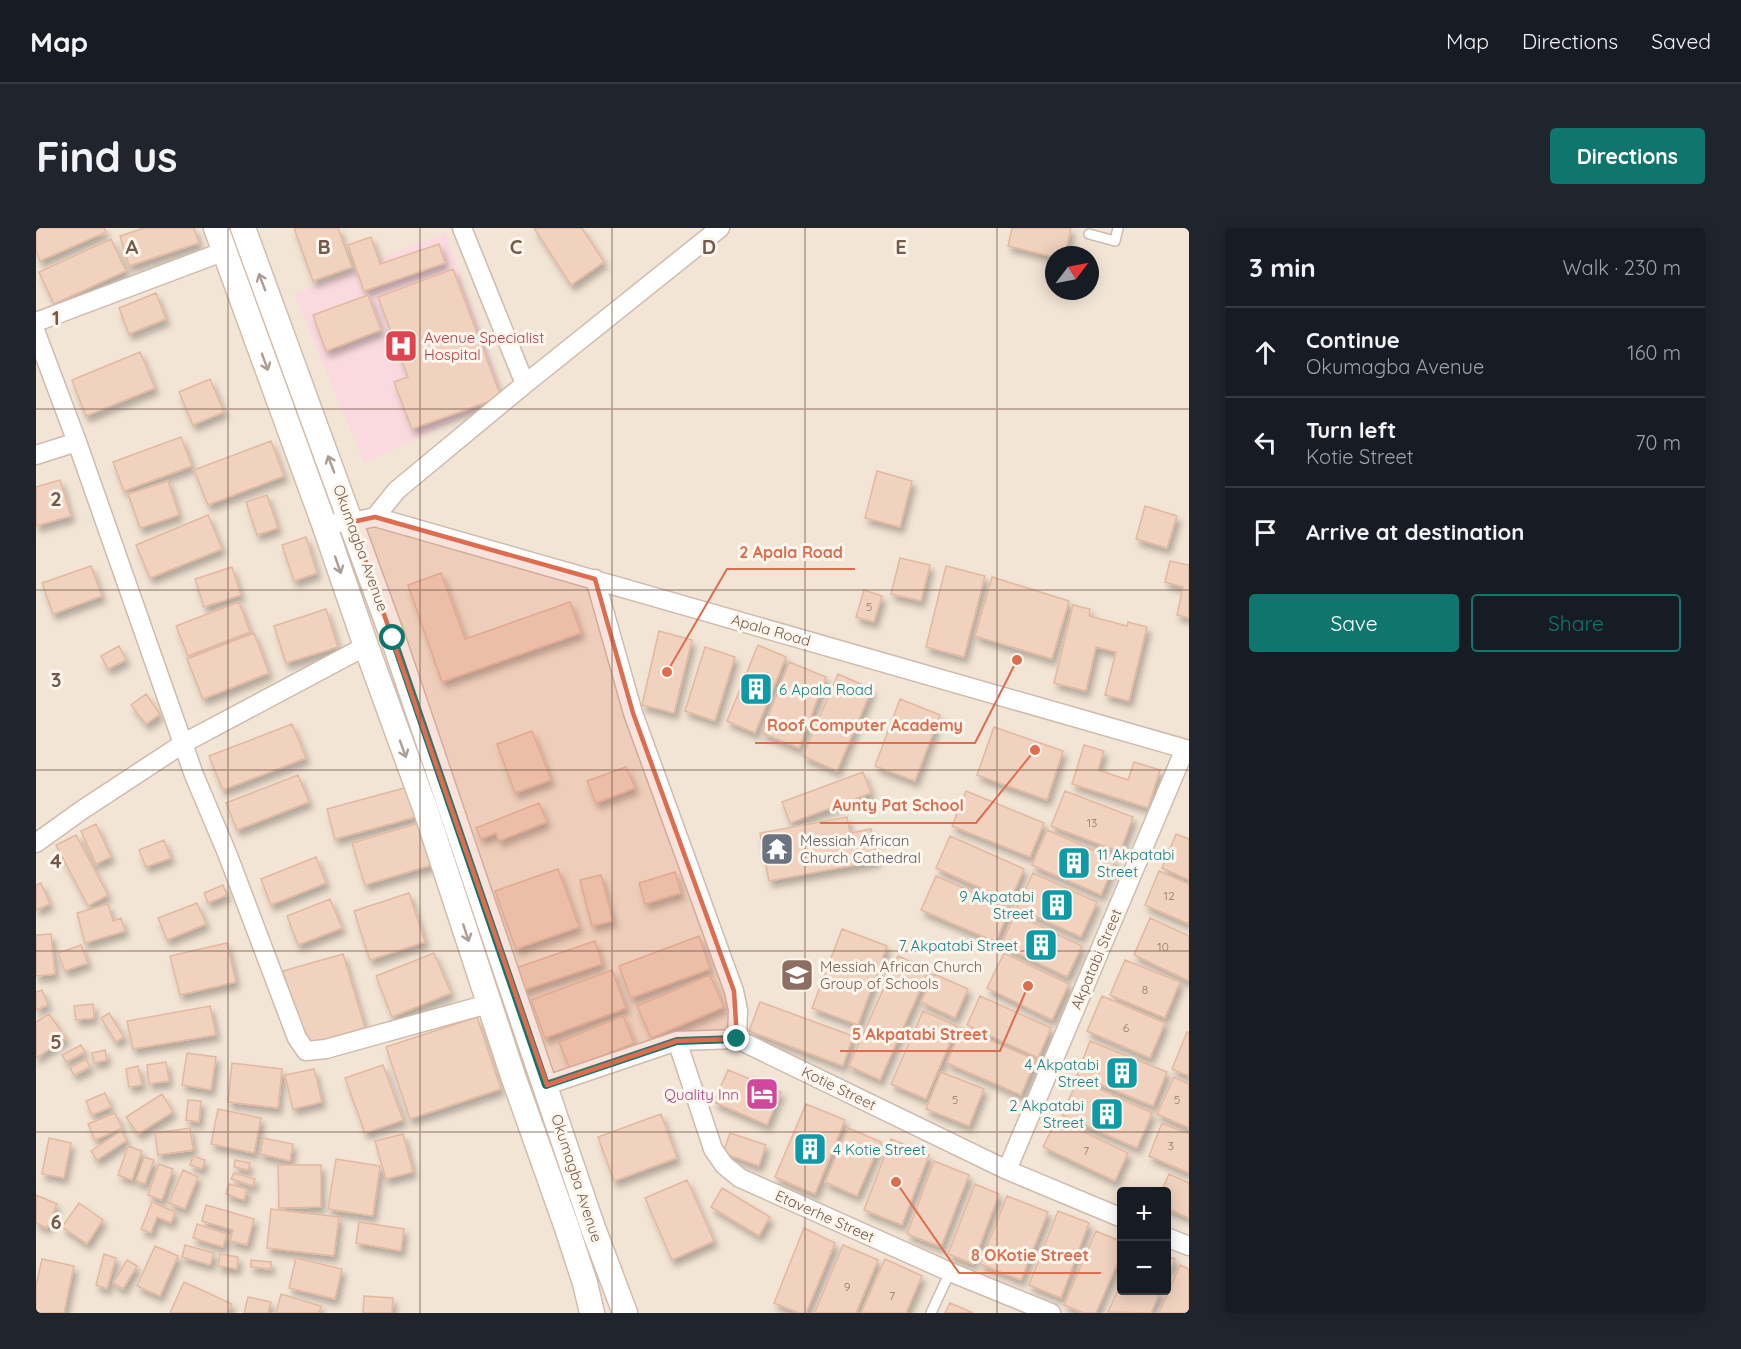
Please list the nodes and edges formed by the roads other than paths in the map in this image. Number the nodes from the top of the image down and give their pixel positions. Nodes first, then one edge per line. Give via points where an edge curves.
1 (216, 228) edge
2 (243, 228) edge
3 (462, 228) edge
4 (720, 228) edge
5 (1118, 228) edge
6 (1089, 234) dead end
7 (225, 251) junction
8 (36, 322) edge
9 (36, 333) edge
10 (525, 384) junction
11 (78, 442) junction
12 (36, 455) edge
13 (364, 519) junction
14 (324, 524) junction
15 (595, 579) junction
16 (366, 646) junction
17 (184, 743) junction
18 (1187, 749) edge
19 (36, 843) edge
20 (488, 1004) junction
21 (737, 1039) junction
22 (677, 1041) junction
23 (546, 1085) junction
24 (1007, 1170) junction
25 (1117, 1216) edge
26 (1171, 1239) edge
27 (1189, 1246) edge
28 (950, 1272) junction
29 (592, 1313) edge
30 (625, 1313) edge
31 (931, 1313) edge
32 (1051, 1313) edge

1 - 7 main road, Okumagba Avenue
13 -> 2 main road, Okumagba Avenue
3 - 10 street
4 - 10 street
5 - 6 lane via 1115,241
7 - 8 street
7 -> 14 main road, Okumagba Avenue
9 - 11 street
10 - 13 street
11 - 12 street
11 - 17 street
13 - 14 street, Apala Road
13 - 15 street, Apala Road
13 - 23 main road, Okumagba Avenue
14 -> 16 main road, Okumagba Avenue
15 - 18 street, Apala Road
15 - 21 street via 633,713 734,991
16 - 17 street
16 -> 20 main road, Okumagba Avenue via 425,808
17 - 19 street
17 - 20 street via 297,1038 306,1051 326,1049
18 - 24 street, Akpatabi Street
20 - 29 main road, Okumagba Avenue via 563,1215
21 - 22 street, Kotie Street
21 - 24 street, Kotie Street
22 - 23 street, Kotie Street
22 - 28 street, Etaverhe Street via 713,1149 724,1165 740,1178
23 - 30 main road, Okumagba Avenue
24 - 25 street, Kotie Street
26 - 27 street
28 - 31 lane
28 - 32 street, Etaverhe Street

